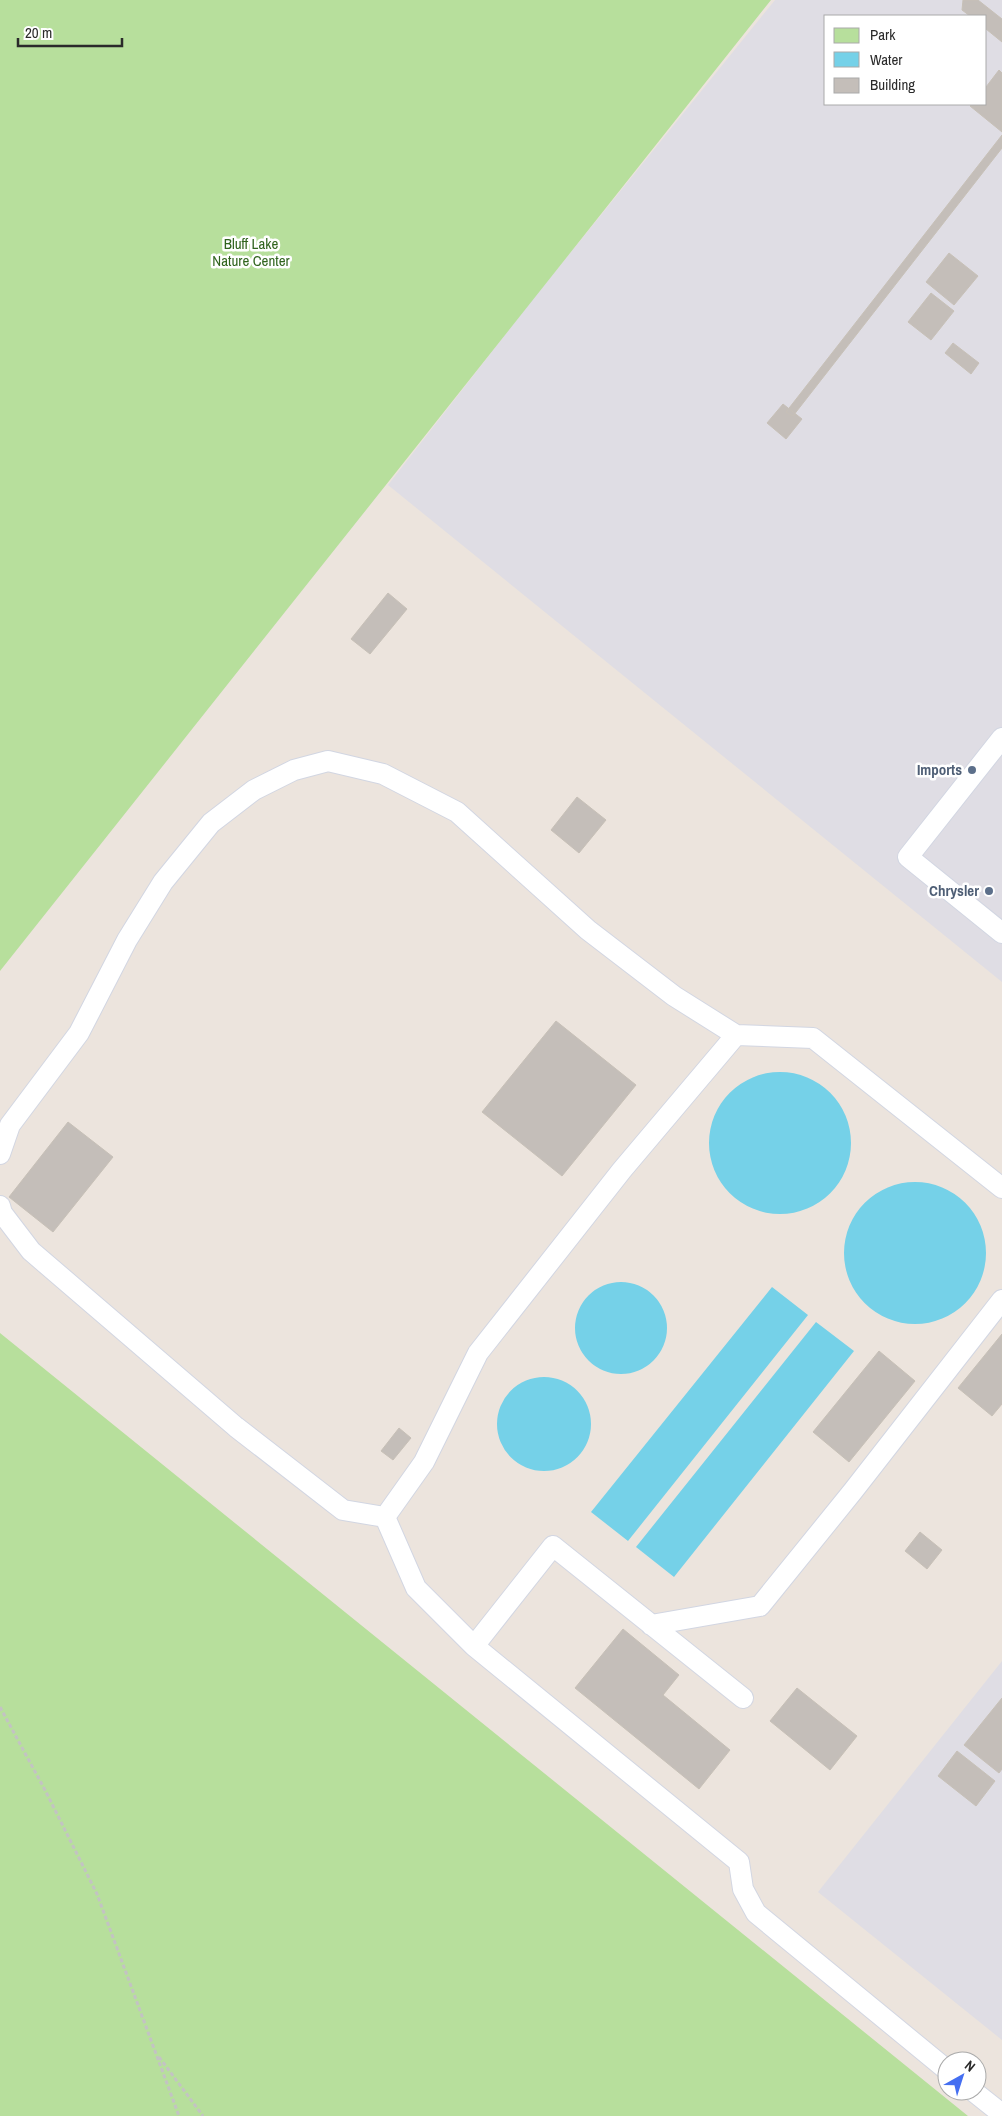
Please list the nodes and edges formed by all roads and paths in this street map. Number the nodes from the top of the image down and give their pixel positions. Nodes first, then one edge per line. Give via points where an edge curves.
1 (1002, 738) edge
2 (1002, 934) edge
3 (736, 1035) junction
4 (0, 1154) edge
5 (1002, 1188) edge
6 (0, 1206) edge
7 (1002, 1300) edge
8 (385, 1518) junction
9 (651, 1625) junction
10 (474, 1646) junction
11 (743, 1698) dead end
12 (0, 1707) edge
13 (155, 2052) junction
14 (937, 2062) edge
15 (986, 2101) edge
16 (1002, 2114) edge
17 (179, 2116) edge
18 (203, 2116) edge

1 - 2 lane via 908,857
3 - 4 lane via 674,996 588,930 457,812 382,774 328,761 294,770 254,790 211,823 163,882 127,940 79,1033 10,1126
3 - 5 lane via 814,1038
3 - 8 lane via 622,1170 478,1353 424,1462
6 - 8 lane via 2,1214 31,1251 236,1427 343,1510
7 - 9 lane via 760,1606
8 - 10 lane via 416,1588
9 - 10 lane via 553,1546
9 - 11 lane
10 - 14 lane via 739,1862 743,1890 756,1913
12 - 13 path via 97,1894
13 - 17 path
13 - 18 path
15 - 16 lane

